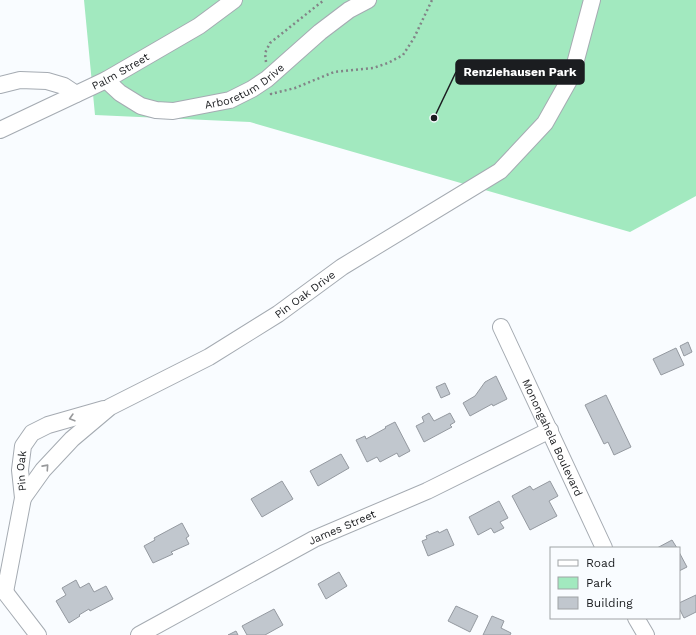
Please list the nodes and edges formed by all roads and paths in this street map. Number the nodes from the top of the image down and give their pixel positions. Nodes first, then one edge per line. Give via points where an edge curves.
1 (234, 0) edge
2 (324, 0) edge
3 (368, 0) edge
4 (432, 0) edge
5 (592, 0) edge
6 (267, 79) junction
7 (106, 80) junction
8 (0, 85) edge
9 (76, 94) junction
10 (0, 130) edge
11 (501, 327) dead end
12 (110, 407) junction
13 (550, 430) junction
14 (23, 498) junction
15 (604, 547) edge
16 (3, 591) edge
17 (637, 619) edge
18 (38, 635) edge
19 (139, 635) edge
20 (646, 635) edge

1 - 7 street, Palm Street via 199,26
2 - 6 path via 270,43 265,53
3 - 6 street, Arboretum Drive via 349,10 320,32
4 - 6 path via 403,55 388,63 372,68 334,72 295,88 271,94
5 - 12 street, Pin Oak Drive via 572,75 545,123 500,171 342,267 278,314 215,353
6 - 7 street, Arboretum Drive via 230,100 173,111 141,106 120,93
7 - 9 street, Palm Street
8 - 9 street via 20,80 47,81 64,86
9 - 10 street, Palm Street
11 - 13 street, Monongahela Boulevard
14 -> 12 street, Pin Oak Drive via 43,470 72,439
12 -> 14 street, Pin Oak via 48,425 32,433 23,446 20,470
13 - 15 street, Monongahela Boulevard
13 - 19 street, James Street via 427,491 314,539
14 - 16 street, Pin Oak
16 - 18 street
17 - 20 street

